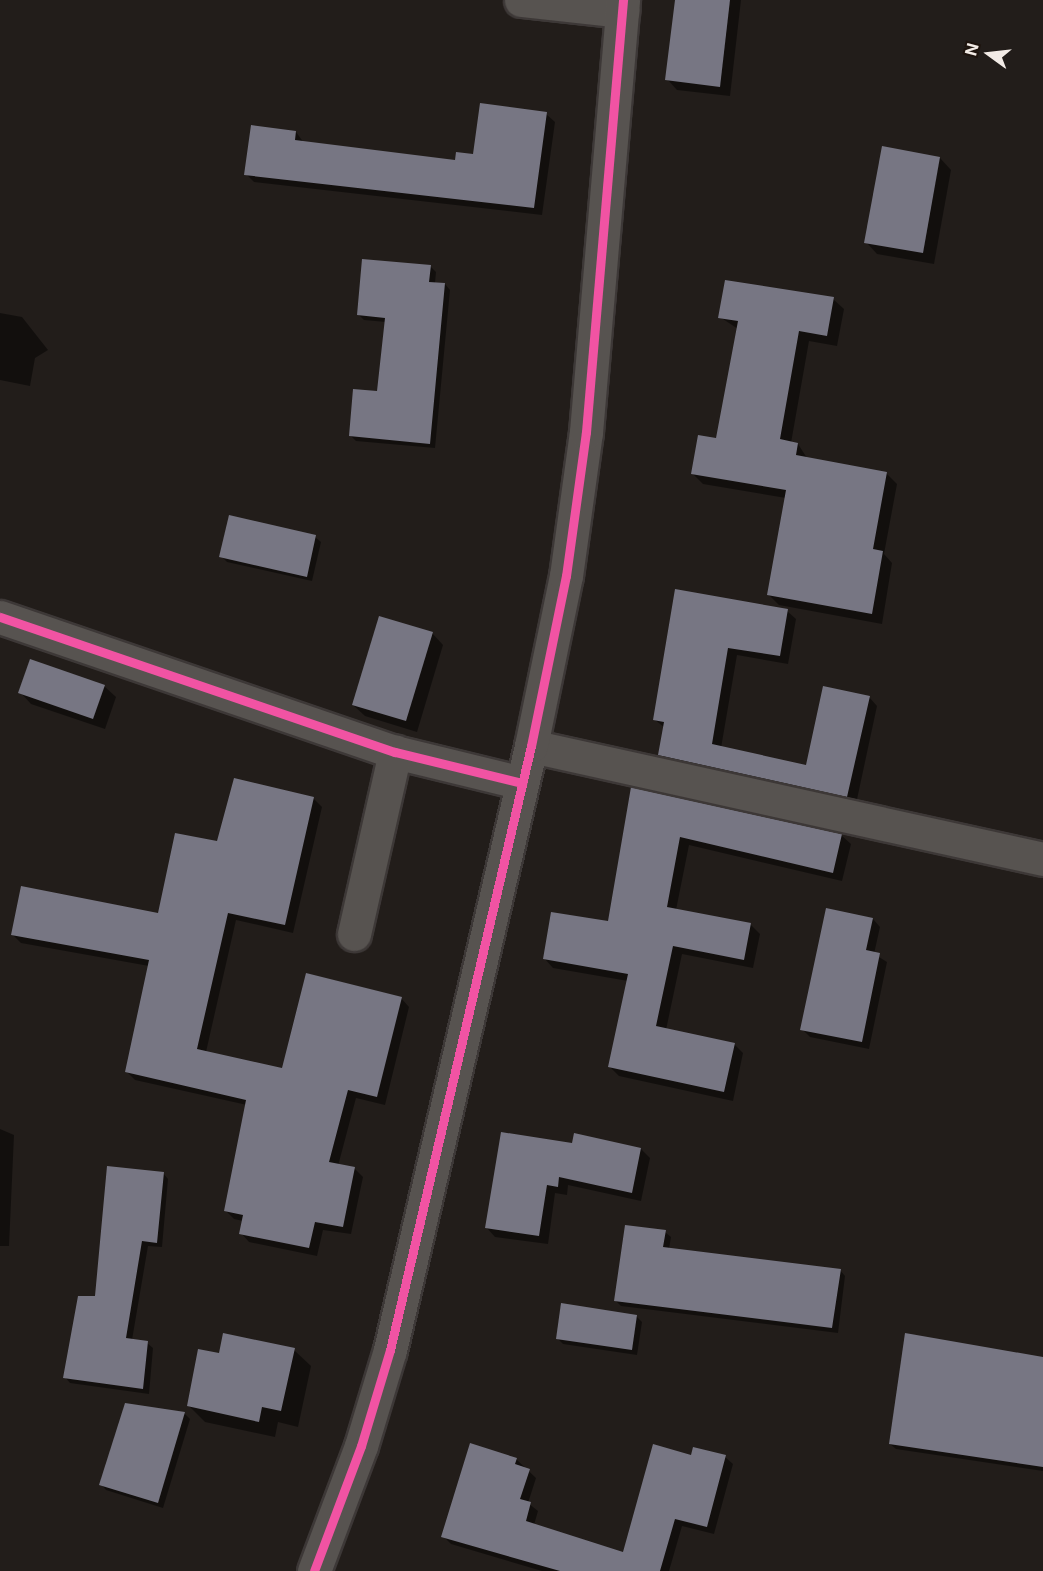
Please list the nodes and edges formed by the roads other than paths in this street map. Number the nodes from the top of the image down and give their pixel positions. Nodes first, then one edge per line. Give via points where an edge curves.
1 (521, 0) edge
2 (623, 5) edge
3 (0, 617) edge
4 (531, 746) junction
5 (395, 752) junction
6 (522, 783) junction
7 (1043, 859) edge
8 (354, 934) dead end
9 (314, 1571) edge

1 - 2 street
2 - 4 street via 586,432 566,576
3 - 5 street
4 - 6 street
4 - 7 street
5 - 6 street
5 - 8 street
6 - 9 street via 390,1350 361,1446

